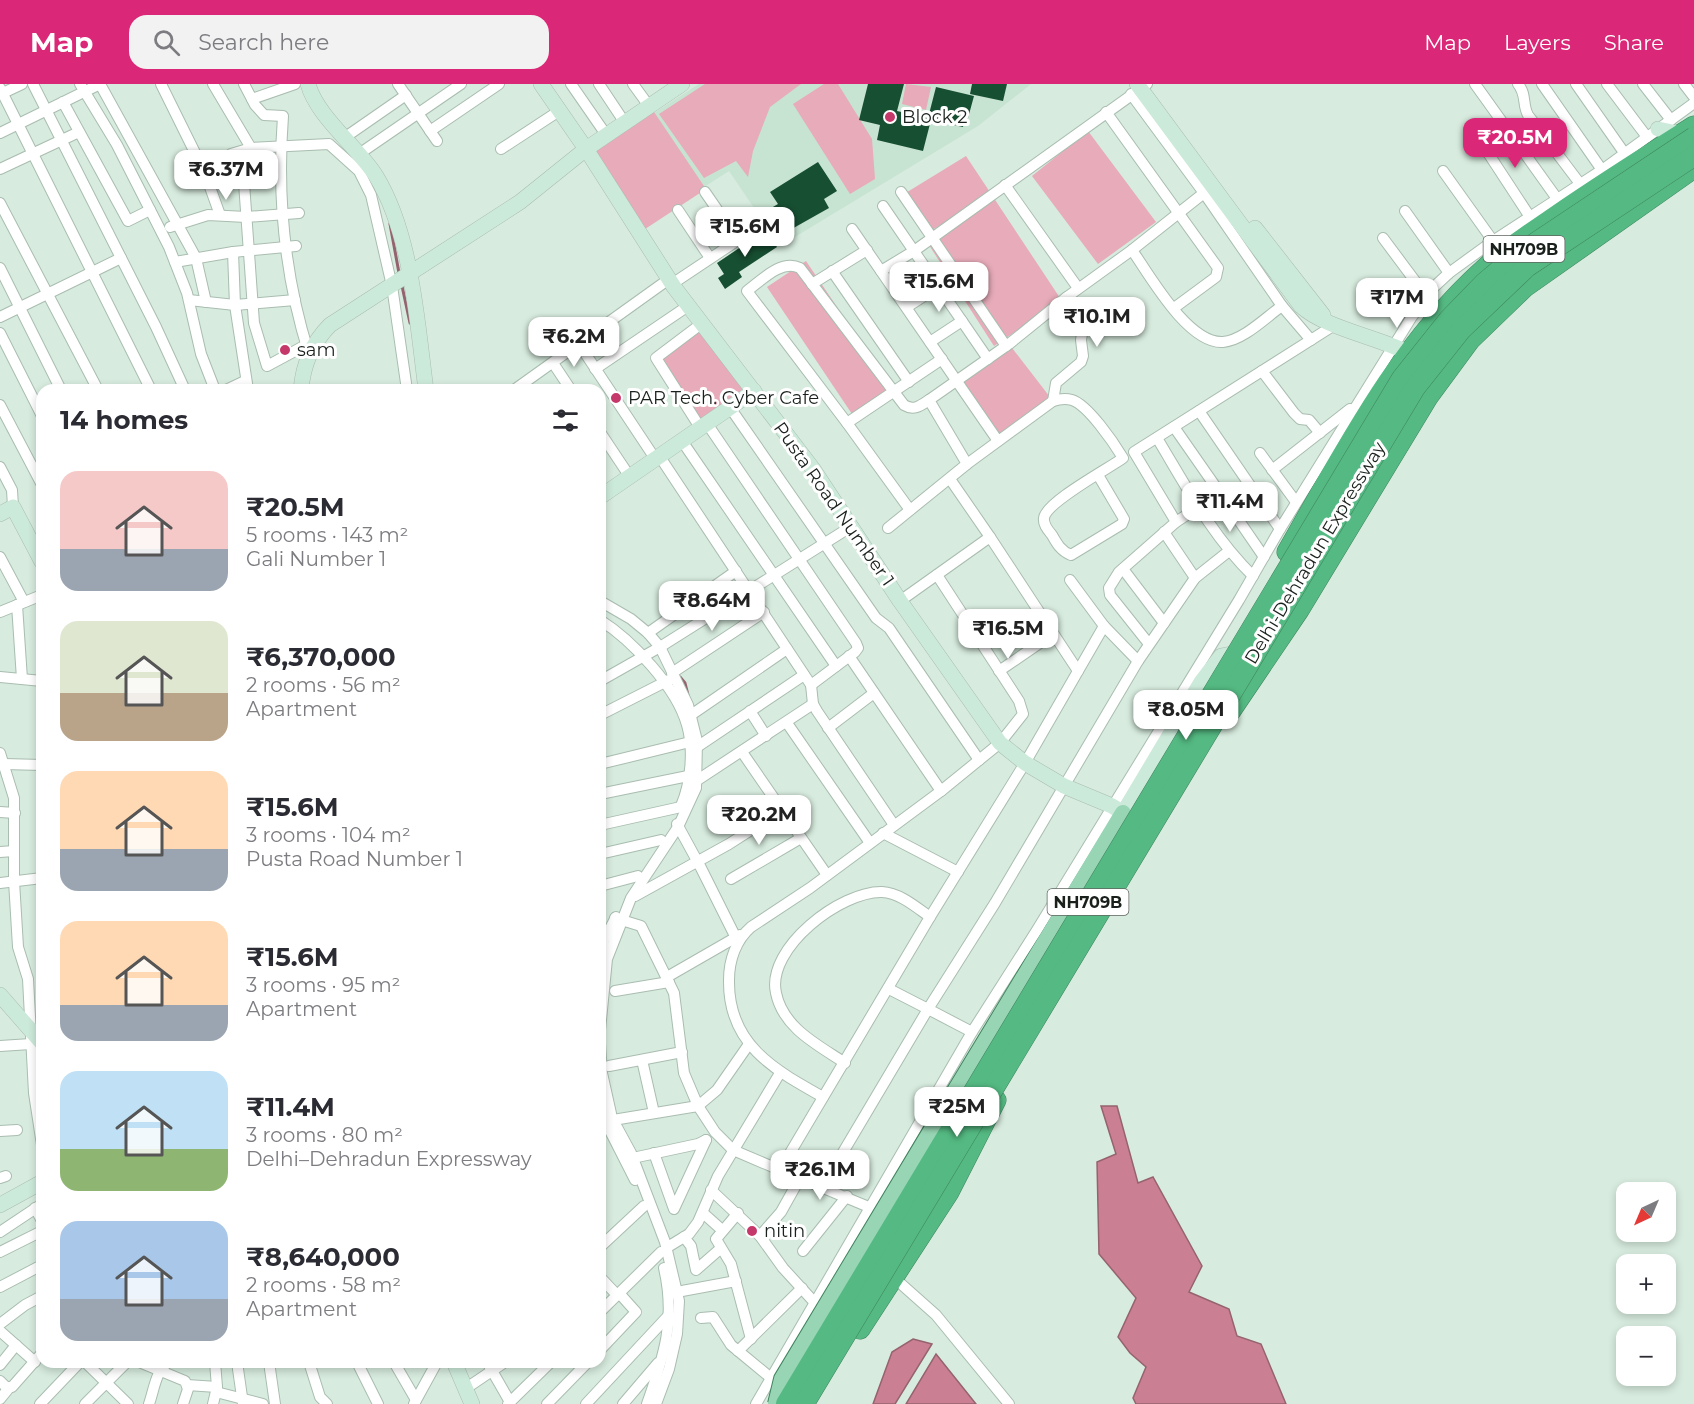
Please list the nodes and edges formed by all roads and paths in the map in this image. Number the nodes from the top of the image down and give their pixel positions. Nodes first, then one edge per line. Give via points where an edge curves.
1 (22, 84) edge
2 (33, 84) edge
3 (160, 84) edge
4 (213, 84) edge
5 (244, 84) edge
6 (398, 84) edge
7 (461, 84) edge
8 (499, 84) edge
9 (541, 84) edge
10 (571, 84) edge
11 (599, 84) edge
12 (633, 84) edge
13 (1475, 84) edge
14 (1518, 84) edge
15 (1542, 84) edge
16 (1576, 84) edge
17 (1607, 84) edge
18 (1643, 84) edge
19 (1684, 84) edge
20 (299, 85) edge
21 (678, 85) edge
22 (1142, 86) edge
23 (82, 88) edge
24 (1, 90) edge
25 (406, 95) junction
26 (1694, 97) edge
27 (252, 99) junction
28 (63, 102) junction
29 (1694, 104) edge
30 (649, 106) junction
31 (45, 111) junction
32 (559, 111) junction
33 (1106, 112) junction
34 (419, 114) junction
35 (625, 123) junction
36 (17, 125) junction
37 (1685, 129) edge
38 (430, 131) junction
39 (79, 132) junction
40 (0, 133) edge
41 (1652, 133) junction
42 (607, 136) junction
43 (1477, 136) dead end
44 (344, 138) junction
45 (61, 141) junction
46 (437, 141) dead end
47 (281, 147) junction
48 (251, 148) junction
49 (501, 149) dead end
50 (586, 149) junction
51 (32, 154) junction
52 (359, 154) junction
53 (1625, 154) junction
54 (1694, 156) edge
55 (1694, 168) edge
56 (0, 169) edge
57 (1602, 170) junction
58 (1443, 171) dead end
59 (205, 173) junction
60 (1694, 177) edge
61 (244, 183) dead end
62 (1005, 185) junction
63 (1581, 185) junction
64 (1668, 187) junction
65 (1643, 189) junction
66 (705, 192) dead end
67 (901, 192) dead end
68 (1204, 193) junction
69 (1558, 200) junction
70 (0, 203) edge
71 (883, 206) dead end
72 (150, 210) junction
73 (678, 210) dead end
74 (1405, 211) dead end
75 (299, 213) dead end
76 (1178, 213) junction
77 (283, 214) junction
78 (220, 215) junction
79 (246, 217) junction
80 (1530, 217) junction
81 (762, 224) dead end
82 (176, 225) junction
83 (852, 229) dead end
84 (161, 230) junction
85 (932, 238) junction
86 (1383, 238) dead end
87 (738, 240) junction
88 (1493, 242) junction
89 (291, 247) junction
90 (867, 250) junction
91 (1132, 250) junction
92 (248, 251) junction
93 (914, 251) junction
94 (233, 252) junction
95 (121, 258) junction
96 (196, 258) junction
97 (710, 258) junction
98 (175, 262) junction
99 (0, 268) edge
100 (832, 271) junction
101 (881, 271) junction
102 (90, 272) junction
103 (1449, 273) junction
104 (400, 281) junction
105 (671, 281) junction
106 (812, 284) junction
107 (938, 287) junction
108 (1078, 288) junction
109 (47, 293) junction
110 (1067, 297) junction
111 (1427, 297) junction
112 (189, 300) junction
113 (295, 300) junction
114 (206, 302) junction
115 (253, 304) junction
116 (235, 305) junction
117 (20, 306) junction
118 (688, 306) junction
119 (1282, 306) junction
120 (906, 307) junction
121 (1174, 308) junction
122 (0, 317) edge
123 (962, 321) junction
124 (1333, 323) junction
125 (701, 324) junction
126 (0, 333) edge
127 (1311, 340) junction
128 (930, 342) junction
129 (579, 344) junction
130 (1006, 346) junction
131 (1402, 349) junction
132 (307, 350) junction
133 (942, 359) junction
134 (988, 359) junction
135 (553, 363) junction
136 (595, 369) junction
137 (1262, 371) junction
138 (1445, 374) junction
139 (529, 380) junction
140 (957, 380) junction
141 (909, 382) junction
142 (58, 384) edge
143 (95, 384) edge
144 (148, 384) edge
145 (182, 384) edge
146 (213, 384) edge
147 (247, 384) edge
148 (302, 384) edge
149 (407, 384) edge
150 (425, 384) edge
151 (523, 384) edge
152 (532, 384) edge
153 (567, 384) edge
154 (606, 384) edge
155 (606, 385) edge
156 (754, 391) junction
157 (894, 392) junction
158 (929, 399) junction
159 (1053, 401) junction
160 (36, 404) edge
161 (0, 405) edge
162 (1355, 406) junction
163 (731, 409) junction
164 (1199, 411) junction
165 (848, 423) junction
166 (704, 427) junction
167 (1174, 427) junction
168 (1320, 433) junction
169 (1157, 438) junction
170 (606, 441) edge
171 (682, 441) junction
172 (998, 441) junction
173 (1134, 452) junction
174 (1260, 453) dead end
175 (1123, 458) junction
176 (658, 459) junction
177 (967, 464) junction
178 (0, 467) edge
179 (1272, 470) junction
180 (36, 474) edge
181 (1098, 475) junction
182 (630, 477) junction
183 (950, 479) junction
184 (606, 490) edge
185 (1220, 493) junction
186 (1296, 502) junction
187 (1198, 508) junction
188 (7, 510) edge
189 (910, 510) junction
190 (1176, 522) junction
191 (852, 526) junction
192 (888, 528) dead end
193 (1280, 529) junction
194 (1164, 532) junction
195 (990, 537) junction
196 (36, 538) edge
197 (825, 545) junction
198 (1229, 551) junction
199 (0, 557) edge
200 (1264, 557) junction
201 (800, 561) junction
202 (1123, 568) junction
203 (736, 571) junction
204 (937, 575) junction
205 (774, 576) junction
206 (1253, 576) junction
207 (1195, 578) junction
208 (1070, 580) dead end
209 (749, 592) junction
210 (36, 597) edge
211 (900, 601) junction
212 (20, 604) junction
213 (606, 604) edge
214 (0, 612) edge
215 (764, 612) junction
216 (1043, 618) junction
217 (1164, 622) junction
218 (606, 625) edge
219 (1104, 626) junction
220 (648, 633) junction
221 (1053, 634) junction
222 (1006, 641) dead end
223 (1149, 644) junction
224 (661, 648) junction
225 (787, 649) junction
226 (1226, 654) junction
227 (849, 656) junction
228 (643, 657) junction
229 (1138, 661) junction
230 (836, 666) junction
231 (999, 671) junction
232 (1078, 671) junction
233 (671, 672) junction
234 (804, 675) junction
235 (0, 677) edge
236 (606, 678) edge
237 (22, 679) junction
238 (36, 680) edge
239 (1252, 680) junction
240 (663, 682) junction
241 (811, 685) junction
242 (874, 693) junction
243 (813, 704) junction
244 (750, 711) junction
245 (606, 712) edge
246 (693, 713) junction
247 (787, 723) junction
248 (828, 728) junction
249 (766, 736) junction
250 (1000, 743) junction
251 (698, 744) junction
252 (742, 752) junction
253 (2, 758) edge
254 (979, 759) junction
255 (606, 763) edge
256 (1025, 763) junction
257 (36, 764) edge
258 (691, 781) junction
259 (1064, 786) junction
260 (941, 791) junction
261 (606, 793) edge
262 (681, 807) junction
263 (782, 810) junction
264 (0, 812) edge
265 (1122, 812) junction
266 (15, 813) junction
267 (606, 824) edge
268 (677, 824) junction
269 (894, 825) junction
270 (883, 833) junction
271 (801, 838) junction
272 (661, 840) junction
273 (870, 843) junction
274 (14, 851) junction
275 (0, 852) edge
276 (606, 853) edge
277 (698, 861) junction
278 (958, 872) junction
279 (643, 875) junction
280 (827, 875) junction
281 (36, 879) edge
282 (730, 879) dead end
283 (14, 881) junction
284 (0, 883) edge
285 (606, 884) edge
286 (629, 899) junction
287 (930, 917) junction
288 (620, 918) junction
289 (606, 933) edge
290 (740, 935) junction
291 (606, 969) edge
292 (668, 979) junction
293 (889, 989) junction
294 (615, 991) dead end
295 (0, 994) edge
296 (928, 1009) junction
297 (972, 1032) junction
298 (34, 1039) edge
299 (749, 1044) junction
300 (0, 1046) edge
301 (682, 1052) junction
302 (642, 1060) junction
303 (845, 1063) junction
304 (36, 1066) edge
305 (609, 1066) dead end
306 (780, 1073) junction
307 (823, 1097) junction
308 (698, 1106) junction
309 (654, 1113) junction
310 (606, 1121) edge
311 (17, 1130) dead end
312 (0, 1131) edge
313 (716, 1132) junction
314 (706, 1140) junction
315 (933, 1142) junction
316 (733, 1150) junction
317 (654, 1153) junction
318 (629, 1159) junction
319 (965, 1161) junction
320 (780, 1170) junction
321 (800, 1178) junction
322 (36, 1185) edge
323 (823, 1186) junction
324 (711, 1190) junction
325 (847, 1196) junction
326 (0, 1205) edge
327 (644, 1206) junction
328 (36, 1208) edge
329 (880, 1211) junction
330 (703, 1213) junction
331 (738, 1213) junction
332 (722, 1230) junction
333 (0, 1232) edge
334 (36, 1234) edge
335 (760, 1236) junction
336 (684, 1238) junction
337 (606, 1241) edge
338 (664, 1249) junction
339 (720, 1249) junction
340 (803, 1251) dead end
341 (0, 1252) edge
342 (861, 1260) junction
343 (36, 1268) edge
344 (894, 1276) junction
345 (735, 1281) junction
346 (606, 1283) edge
347 (0, 1287) edge
348 (802, 1288) junction
349 (682, 1291) dead end
350 (618, 1294) junction
351 (36, 1299) edge
352 (815, 1303) junction
353 (606, 1306) edge
354 (669, 1315) junction
355 (701, 1318) dead end
356 (0, 1324) edge
357 (0, 1331) edge
358 (751, 1339) junction
359 (606, 1344) edge
360 (16, 1345) junction
361 (738, 1351) junction
362 (36, 1357) edge
363 (668, 1357) junction
364 (36, 1360) edge
365 (0, 1365) edge
366 (74, 1368) edge
367 (92, 1368) edge
368 (121, 1368) edge
369 (151, 1368) edge
370 (161, 1368) edge
371 (214, 1368) edge
372 (238, 1368) edge
373 (269, 1368) edge
374 (311, 1368) edge
375 (360, 1368) edge
376 (397, 1368) edge
377 (434, 1368) edge
378 (456, 1368) edge
379 (489, 1368) edge
380 (491, 1368) edge
381 (545, 1368) edge
382 (582, 1368) edge
383 (159, 1372) junction
384 (771, 1378) junction
385 (107, 1382) junction
386 (5, 1385) edge
387 (187, 1385) junction
388 (216, 1390) junction
389 (0, 1399) edge
390 (468, 1399) edge
391 (243, 1402) edge
392 (415, 1402) edge
393 (509, 1403) edge
394 (40, 1404) edge
395 (86, 1404) edge
396 (128, 1404) edge
397 (149, 1404) edge
398 (183, 1404) edge
399 (213, 1404) edge
400 (263, 1404) edge
401 (275, 1404) edge
402 (327, 1404) edge
403 (378, 1404) edge
404 (547, 1404) edge
405 (586, 1404) edge
406 (623, 1404) edge
407 (647, 1404) edge
408 (656, 1404) edge
409 (756, 1404) edge
410 (775, 1404) edge
411 (786, 1404) edge
412 (804, 1404) edge
413 (815, 1404) edge
414 (1009, 1404) edge

1 - 24 street
2 - 31 street
3 - 59 street
4 - 48 street
5 - 27 street
6 - 25 street
7 - 34 street
8 - 38 street
9 - 32 street, Pusta Road Number 1
10 - 42 street
11 - 35 street
12 - 30 street
13 - 69 street
14 - 63 street via 1525,94 1524,109
15 - 57 street
16 - 53 street
17 - 41 street
18 - 37 street
19 - 26 street
20 - 27 street
20 - 44 street
21 - 30 street
22 - 33 street
22 - 68 street
22 - 124 street via 1301,289
23 - 28 street
23 - 72 street
23 - 82 street via 100,84
24 - 36 street
25 - 34 street
25 - 44 street
27 - 47 street via 264,116 283,116
28 - 31 street
28 - 39 street
29 - 37 street
30 - 35 street
31 - 36 street
31 - 45 street
32 - 49 street
32 - 50 street, Pusta Road Number 1
33 - 62 street
33 - 76 street
34 - 38 street
34 - 52 street
35 - 42 street
36 - 40 street
36 - 51 street
37 - 41 street
37 - 131 highway via 1515,243
37 - 411 highway, Delhi-Dehradun Expressway / NH709B, bridge via 1516,255 1455,313 1402,378
38 - 46 street
39 - 45 street
39 - 72 street via 128,221
41 - 53 street
42 - 50 street
43 - 80 street
44 - 52 street
45 - 51 street
45 - 95 street
47 - 48 street
47 - 77 street
47 - 104 street via 329,144 359,171 372,195
48 - 59 street via 231,154
50 - 104 street via 520,202
50 - 105 street, Pusta Road Number 1
51 - 56 street
51 - 102 street
52 - 104 street via 393,211
53 - 57 street
54 - 65 highway, Delhi-Dehradun Expressway / NH709B, bridge
55 - 64 highway
55 - 65 highway, bridge
57 - 63 street
58 - 88 street
59 - 78 street
60 - 64 highway
61 - 79 street
62 - 85 street
62 - 108 street
63 - 69 street
64 - 138 highway via 1525,287 1470,340
65 - 412 highway, Delhi-Dehradun Expressway / NH709B, bridge via 1543,254 1511,280 1461,330 1415,388
66 - 87 street
67 - 85 street
68 - 76 street
68 - 119 street
69 - 80 street
70 - 109 street
71 - 93 street
72 - 84 street
73 - 97 street
74 - 103 street
75 - 77 street
76 - 91 street
76 - 121 street via 1219,273
77 - 79 street
77 - 89 street
78 - 79 street
78 - 82 street
79 - 92 street
80 - 88 street
81 - 87 street
82 - 84 street
82 - 96 street
83 - 90 street
84 - 98 street
85 - 93 street
85 - 130 street
86 - 111 street
87 - 97 street
88 - 103 street
89 - 92 street
89 - 113 street
90 - 100 street
90 - 101 street
91 - 108 street
91 - 121 street
92 - 94 street
92 - 115 street
93 - 101 street
93 - 107 street
94 - 96 street
94 - 116 street
95 - 102 street
95 - 145 street
96 - 98 street
96 - 114 street
97 - 105 street
98 - 112 street
99 - 117 street
100 - 106 street
100 - 141 street
101 - 120 street
102 - 109 street
102 - 144 street
103 - 111 street
104 - 132 street via 330,325
104 - 149 street
104 - 150 street
105 - 118 street, Pusta Road Number 1
105 - 129 street
106 - 157 street
106 - 165 street via 793,264 784,265 747,291
107 - 120 street
107 - 123 street
108 - 110 street
109 - 117 street
109 - 143 street
110 - 130 street
110 - 159 street via 1084,321 1083,356 1056,382
111 - 131 street
112 - 114 street
112 - 146 street via 201,354
113 - 115 street
113 - 132 street
114 - 116 street
115 - 116 street
115 - 132 street via 254,323 267,366
116 - 147 street
117 - 122 street
117 - 142 street
118 - 125 street, Pusta Road Number 1
118 - 136 street
119 - 121 street via 1240,336 1224,342 1198,333
119 - 127 street
120 - 128 street
123 - 128 street
123 - 134 street
124 - 127 street
124 - 131 street
125 - 156 street, Pusta Road Number 1
125 - 166 street via 656,358
126 - 160 street
127 - 137 street
128 - 133 street
129 - 135 street
129 - 136 street
130 - 134 street
131 - 138 street
131 - 162 street
131 - 226 highway via 1379,396
132 - 148 street
133 - 140 street
133 - 141 street
134 - 140 street
135 - 139 street
135 - 153 street
136 - 154 street
137 - 164 street
137 - 168 street via 1294,413 1309,420
138 - 239 highway
139 - 151 street
139 - 152 street
140 - 158 street
140 - 172 street
141 - 157 street
155 - 176 street
156 - 163 street
156 - 191 street, Pusta Road Number 1
157 - 158 street via 910,409
157 - 165 street
158 - 177 street
159 - 172 street
159 - 175 street via 1074,400
161 - 180 street
162 - 168 street
162 - 186 street
163 - 166 street
163 - 197 street
164 - 167 street
164 - 193 street
165 - 189 street
166 - 171 street
166 - 201 street
167 - 169 street
167 - 185 street
168 - 179 street
169 - 173 street
169 - 187 street
170 - 182 street
171 - 176 street
171 - 205 street
172 - 177 street
173 - 175 street
173 - 190 street
174 - 179 street
175 - 181 street
176 - 182 street
176 - 203 street
177 - 183 street
178 - 188 street via 12,490
179 - 186 street
181 - 181 street via 1055,504 1044,517 1045,525 1064,552 1071,555 1122,524 1124,519
182 - 184 street
183 - 189 street
183 - 195 street
185 - 187 street
185 - 200 street
186 - 193 street
187 - 190 street
187 - 198 street
188 - 196 street
189 - 192 street
190 - 194 street
191 - 197 street
191 - 211 street, Pusta Road Number 1
193 - 200 street
194 - 202 street
194 - 207 street
195 - 204 street
195 - 216 street
197 - 201 street
197 - 254 street via 876,618 889,628
198 - 206 street
198 - 207 street
199 - 212 street
200 - 206 street
201 - 205 street
201 - 227 street via 856,644 858,648
202 - 217 street
202 - 223 street via 1112,580 1110,595
203 - 209 street
203 - 220 street
204 - 211 street
204 - 231 street
205 - 209 street
205 - 230 street
206 - 265 street
207 - 217 street
208 - 219 street
209 - 215 street
209 - 224 street
210 - 212 street
211 - 250 street, Pusta Road Number 1
212 - 214 street
212 - 237 street
213 - 220 street
215 - 225 street
215 - 233 street
216 - 221 street
216 - 222 street
217 - 223 street
218 - 228 street
219 - 229 street
219 - 232 street
220 - 224 street
221 - 231 street
221 - 232 street
223 - 229 street
224 - 228 street
224 - 233 street
225 - 234 street
225 - 246 street
226 - 239 street via 1244,659 1250,666
226 - 265 highway
227 - 230 street
227 - 242 street
228 - 236 street
228 - 240 street
229 - 259 street
230 - 241 street
231 - 250 street via 1023,714
232 - 256 street
233 - 240 street
233 - 246 street
234 - 241 street
234 - 244 street
235 - 237 street
237 - 238 street
239 - 319 highway via 1206,747 1018,1058
240 - 245 street
240 - 251 street
241 - 243 street
242 - 248 street
242 - 260 street
243 - 247 street
243 - 248 street
244 - 249 street
244 - 251 street
246 - 251 street
247 - 249 street
247 - 273 street
248 - 269 street
249 - 252 street
250 - 254 street
250 - 256 street, Pusta Road Number 1
251 - 255 street
251 - 258 street
252 - 258 street
252 - 263 street
253 - 257 street
253 - 266 street
254 - 260 street
256 - 259 street, Pusta Road Number 1
256 - 278 street
258 - 261 street
258 - 262 street
258 - 268 street via 696,788
259 - 265 street, Pusta Road Number 1
259 - 296 street
260 - 269 street
262 - 267 street
262 - 268 street
263 - 271 street
263 - 277 street
264 - 266 street
265 - 297 street
265 - 315 highway
265 - 410 main road, bridge via 782,1379
266 - 274 street
268 - 272 street
268 - 277 street
268 - 279 street
269 - 270 street
270 - 273 street
270 - 278 street
271 - 280 street
271 - 282 street
272 - 276 street
272 - 279 street
273 - 280 street
274 - 275 street
274 - 283 street
277 - 286 street
277 - 290 street
278 - 287 street
279 - 285 street
279 - 286 street
280 - 290 street
281 - 283 street
283 - 284 street
283 - 298 street via 18,947 28,980
286 - 288 street
287 - 293 street
287 - 303 street via 900,897 883,892 866,894 821,916 797,937 784,956 775,984 789,1021 802,1035
288 - 289 street
288 - 291 street
288 - 292 street via 641,926
290 - 292 street
290 - 299 street via 729,970 729,990 736,1025
292 - 294 street
292 - 301 street via 676,1004
293 - 296 street
293 - 303 street
295 - 298 street
296 - 297 street
296 - 323 street
297 - 329 street via 899,1156
298 - 300 street
298 - 304 street
299 - 306 street
299 - 308 street via 717,1089
301 - 302 street
301 - 308 street via 688,1085
302 - 305 street
302 - 309 street
303 - 307 street
306 - 307 street
306 - 316 street
307 - 320 street
308 - 309 street
308 - 313 street
309 - 310 street
310 - 318 street
311 - 312 street
313 - 314 street
313 - 316 street
314 - 317 street
314 - 317 street via 674,1209
315 - 319 street
315 - 329 highway
316 - 320 street
316 - 324 street
317 - 318 street
318 - 327 street
318 - 338 street
319 - 344 highway
320 - 321 street
321 - 323 street
321 - 335 street via 781,1212
322 - 326 street
323 - 325 street
324 - 330 street
324 - 331 street
325 - 329 street
325 - 340 street
327 - 337 street
327 - 338 street
328 - 333 street
329 - 342 highway
329 - 352 street
330 - 332 street
330 - 336 street
331 - 332 street
331 - 335 street
332 - 339 street via 716,1239
334 - 341 street
335 - 348 street
336 - 338 street
336 - 339 street via 691,1246 696,1270
338 - 350 street
338 - 354 street
338 - 363 street via 679,1301 677,1334
339 - 345 street via 731,1264
342 - 344 street
342 - 410 highway
343 - 347 street
344 - 413 highway
344 - 414 street via 936,1315
345 - 349 street
345 - 358 street
346 - 350 street
348 - 352 street
348 - 358 street
350 - 353 street
350 - 359 street via 636,1311
351 - 356 street
352 - 384 street
354 - 363 street
354 - 405 street
355 - 361 street via 717,1319 725,1338
357 - 360 street
358 - 361 street
360 - 362 street
360 - 365 street
361 - 384 street
363 - 406 street
363 - 407 street
363 - 408 street
364 - 386 street
366 - 394 street
367 - 385 street
368 - 385 street
369 - 383 street
370 - 383 street
371 - 388 street
372 - 391 street
373 - 401 street
374 - 402 street via 320,1397
375 - 403 street
376 - 392 street
377 - 392 street
378 - 390 street
379 - 390 street
380 - 393 street
381 - 393 street
382 - 404 street
383 - 387 street
383 - 397 street
384 - 409 street
385 - 395 street
385 - 396 street
386 - 389 street
387 - 388 street
387 - 398 street
388 - 391 street
388 - 399 street
391 - 400 street

